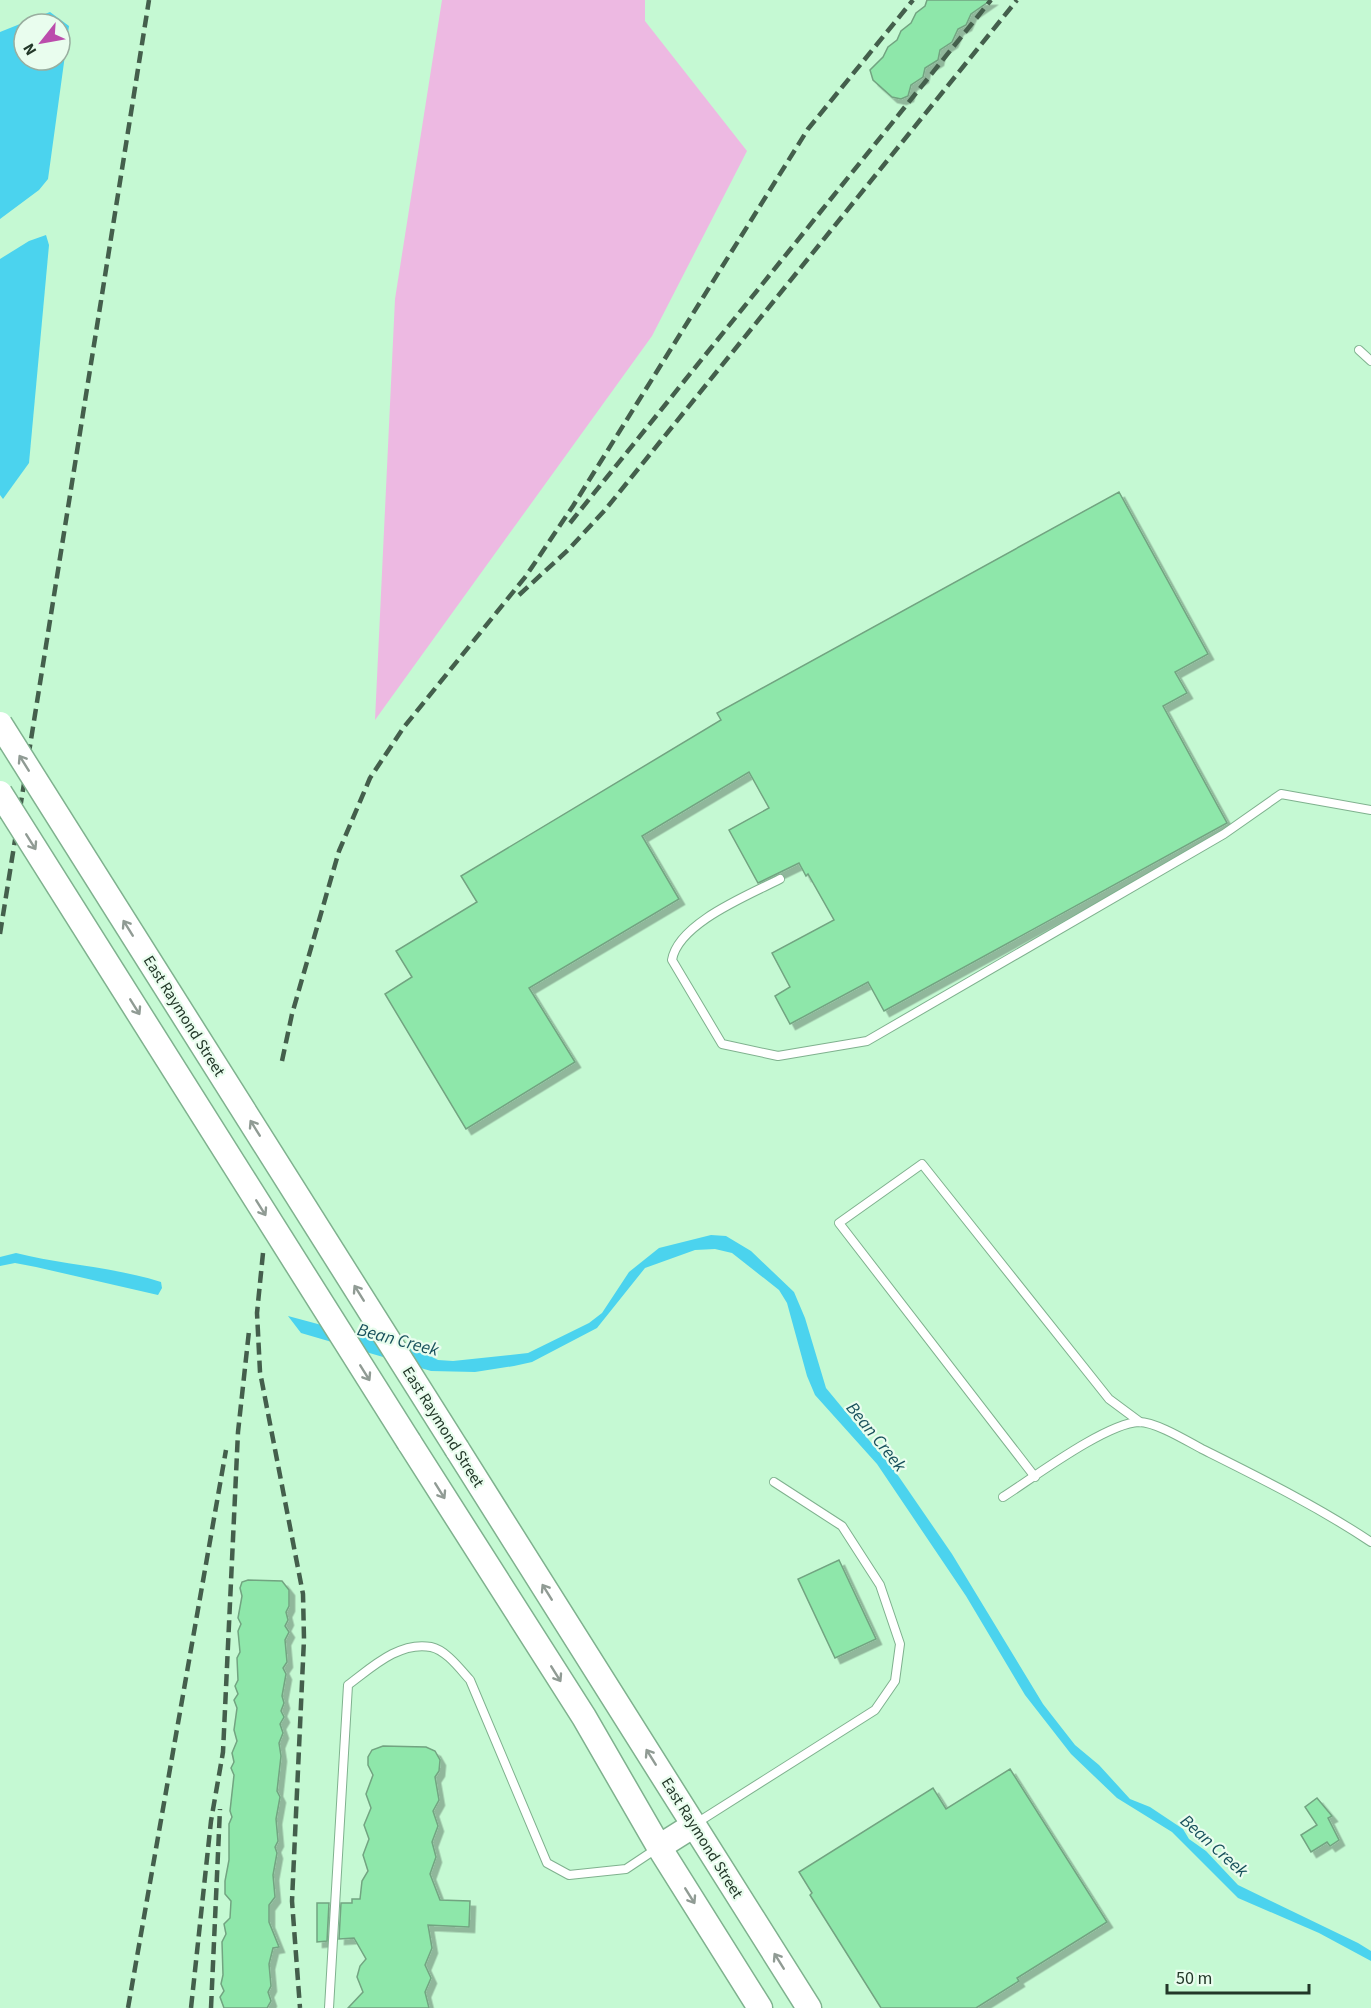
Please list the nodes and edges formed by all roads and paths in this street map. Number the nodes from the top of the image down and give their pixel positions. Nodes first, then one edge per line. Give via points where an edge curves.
1 (1359, 350) dead end
2 (1371, 361) edge
3 (0, 724) edge
4 (0, 793) edge
5 (1371, 810) edge
6 (780, 879) dead end
7 (1140, 1422) junction
8 (1035, 1477) junction
9 (774, 1482) dead end
10 (1003, 1497) dead end
11 (1371, 1542) edge
12 (694, 1825) junction
13 (659, 1847) junction
14 (329, 2008) edge
15 (760, 2008) edge
16 (809, 2008) edge

1 - 2 lane
12 -> 3 main road, East Raymond Street, bridge
4 -> 13 main road, bridge via 584,1717
5 - 6 lane via 1281,794 1224,834 867,1041 778,1056 722,1044 672,960 674,947 691,931 718,911
7 - 8 lane via 1110,1430
7 - 8 lane via 1109,1399 922,1164 839,1223
7 - 11 lane via 1171,1433 1309,1504
8 - 10 lane
9 - 12 lane via 842,1526 880,1585 900,1644 895,1681 875,1710
12 - 13 main road
16 -> 12 main road, East Raymond Street
13 - 14 lane via 626,1869 569,1875 547,1863 470,1680 451,1659 432,1647 399,1650 348,1685
13 -> 15 main road

